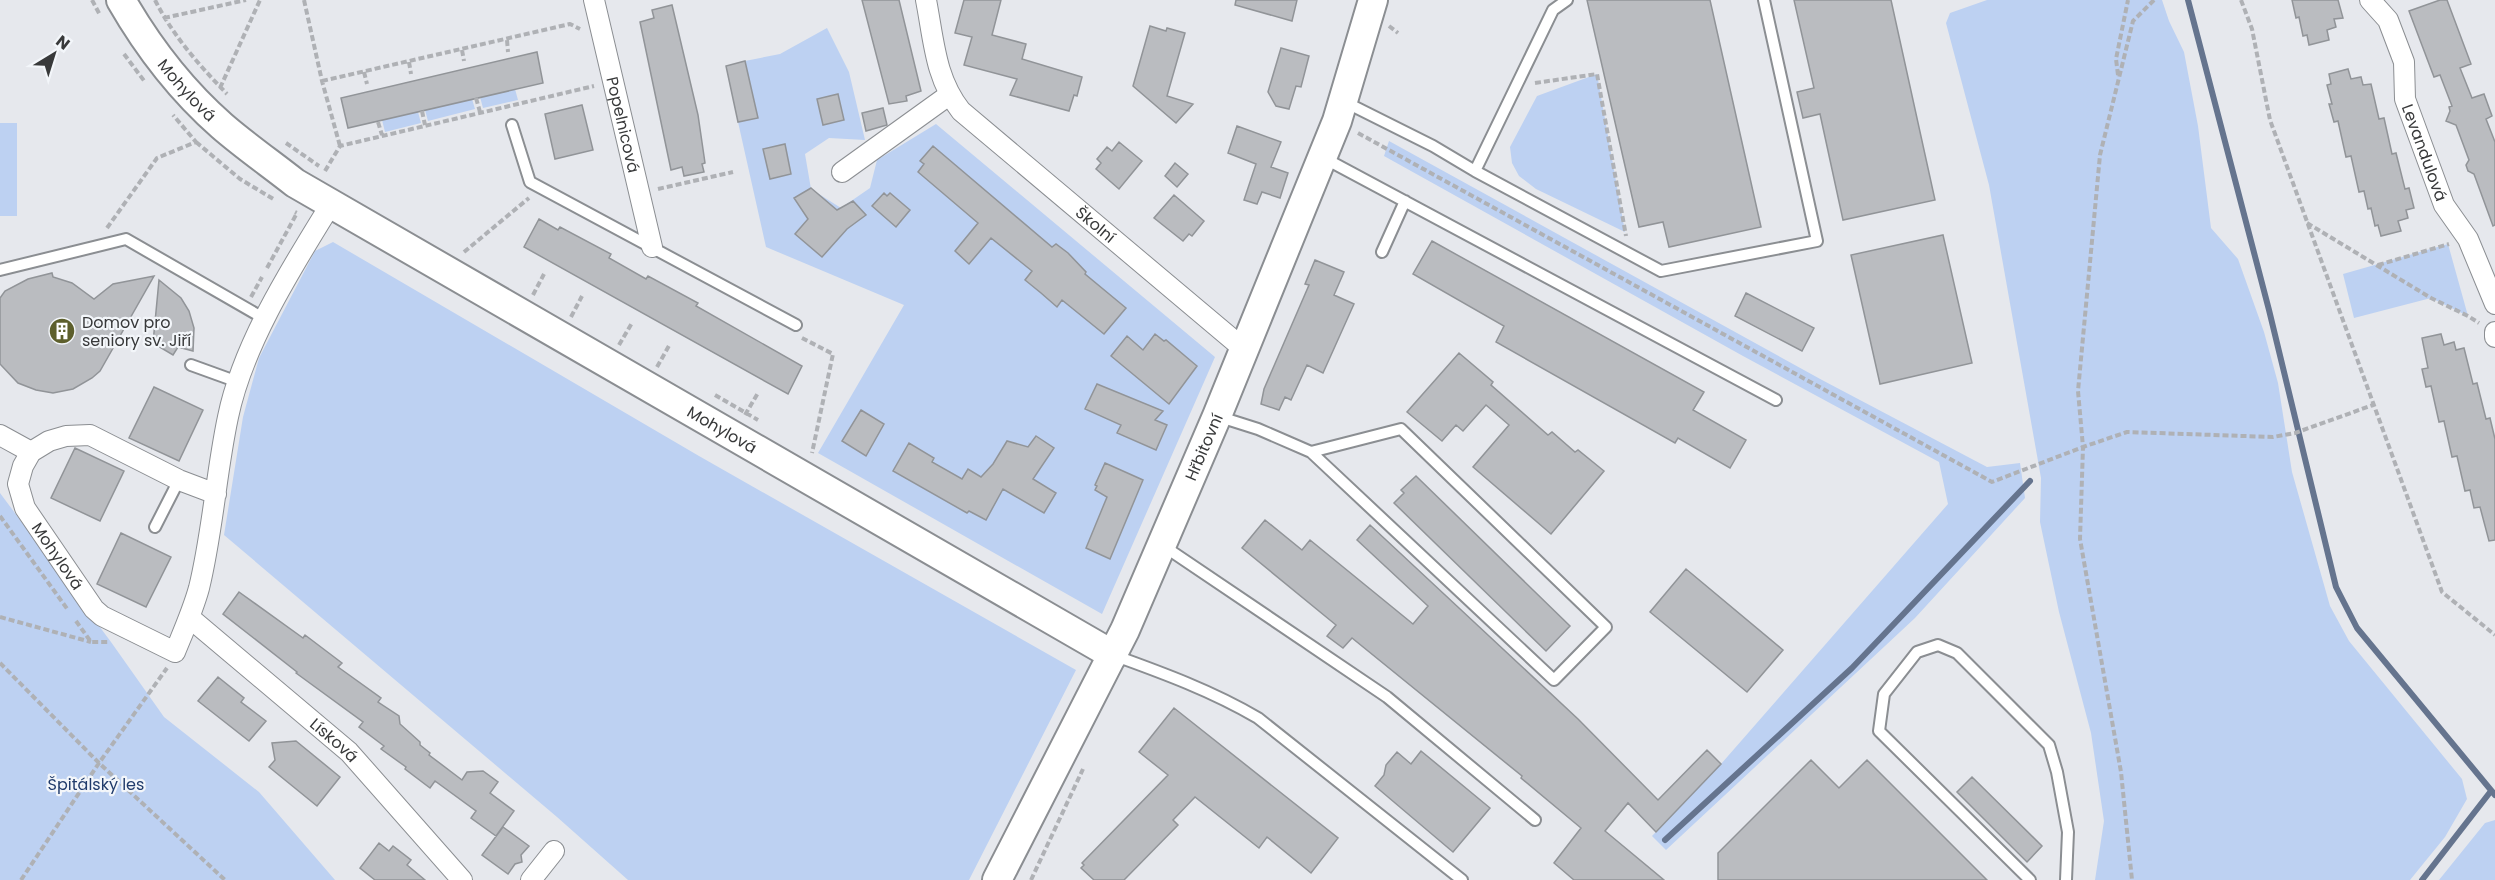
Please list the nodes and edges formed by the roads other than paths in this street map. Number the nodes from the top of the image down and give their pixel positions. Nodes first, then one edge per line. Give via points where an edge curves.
1 (594, 0) edge
2 (926, 0) edge
3 (1373, 0) edge
4 (1567, 0) edge
5 (1764, 0) edge
6 (2370, 0) edge
7 (112, 10) edge
8 (949, 95) junction
9 (1340, 111) junction
10 (512, 125) dead end
11 (1322, 157) junction
12 (1475, 171) junction
13 (842, 172) dead end
14 (333, 190) junction
15 (1405, 201) junction
16 (652, 248) junction
17 (1382, 252) dead end
18 (0, 270) edge
19 (2495, 304) edge
20 (265, 319) junction
21 (796, 325) road end
22 (1245, 350) junction
23 (191, 365) dead end
24 (238, 382) junction
25 (1776, 400) dead end
26 (1217, 416) junction
27 (0, 435) edge
28 (31, 452) junction
29 (1311, 452) junction
30 (179, 480) junction
31 (216, 494) junction
32 (155, 527) dead end
33 (1161, 545) junction
34 (190, 618) junction
35 (1113, 655) junction
36 (1535, 820) dead end
37 (554, 851) dead end
38 (462, 880) edge
39 (531, 880) edge
40 (998, 880) edge
41 (1462, 880) edge
42 (2030, 880) edge
43 (2066, 880) edge

1 - 16 street, Popelnicová
2 - 8 street, Školní via 942,81
3 - 9 street, Hřbitovní
4 - 12 lane via 1553,10
5 - 12 lane via 1817,241 1661,271
6 - 19 street, Levandulová via 2388,20 2404,62 2405,99 2444,205 2468,239
7 - 14 street, Mohylová via 223,127 295,183
8 - 13 street
8 - 22 street, Školní via 961,111
9 - 11 street, Hřbitovní
9 - 12 lane via 1432,146
10 - 16 lane via 530,182
11 - 15 lane
11 - 22 street, Hřbitovní
14 - 20 street
14 - 35 street, Mohylová
15 - 17 lane
15 - 25 lane
16 - 21 lane
18 - 20 lane via 126,239
20 - 24 street
22 - 26 street, Hřbitovní
23 - 24 lane
24 - 31 street via 228,416
26 - 29 lane
26 - 33 street, Hřbitovní
27 - 28 street
28 - 30 street via 66,436 90,435
28 - 34 street, Mohylová via 18,484 25,508 94,609 175,652
29 - 29 lane via 1401,429 1606,627 1554,680
30 - 31 street
30 - 32 lane
31 - 34 street
33 - 35 street, Hřbitovní
33 - 36 lane via 1387,698
34 - 38 street, Lísková via 349,752
35 - 40 street, Hřbitovní
35 - 41 lane via 1172,676 1258,718
37 - 39 street
42 - 43 lane via 1879,731 1884,694 1917,652 1938,645 1957,653 2049,745 2068,832

